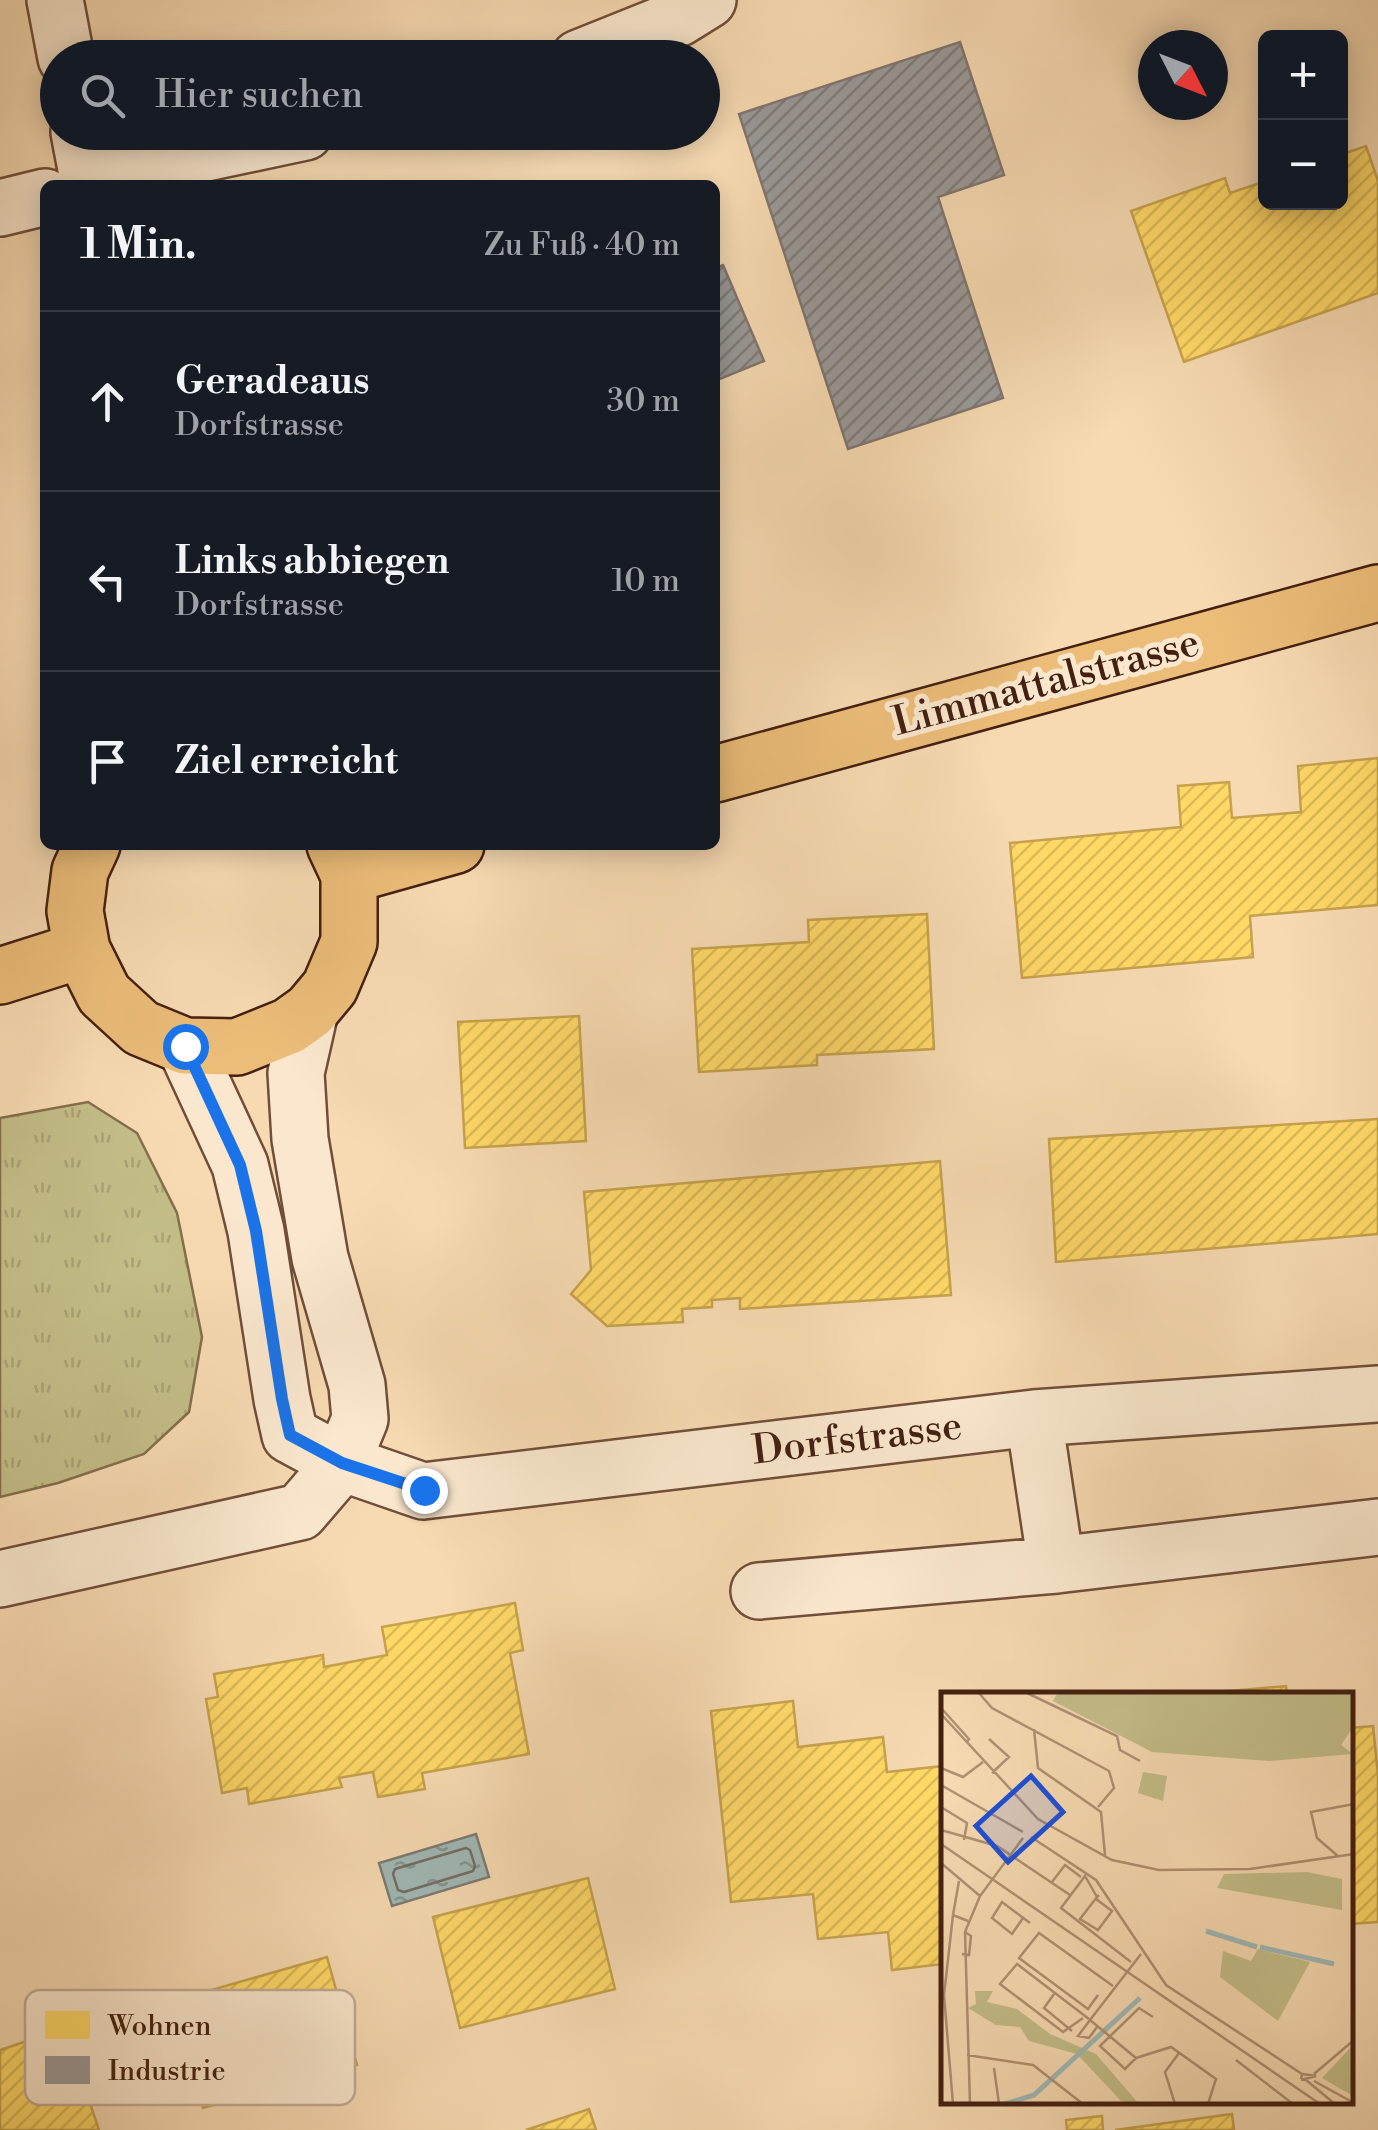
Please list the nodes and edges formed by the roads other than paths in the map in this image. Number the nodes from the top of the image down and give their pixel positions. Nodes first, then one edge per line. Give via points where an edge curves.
1 (55, 0) edge
2 (708, 0) edge
3 (63, 40) edge
4 (624, 40) edge
5 (220, 150) edge
6 (77, 176) edge
7 (40, 191) edge
8 (0, 208) edge
9 (1378, 593) edge
10 (720, 773) edge
11 (90, 850) edge
12 (418, 850) edge
13 (342, 860) edge
14 (82, 950) junction
15 (0, 976) edge
16 (310, 1011) junction
17 (185, 1046) junction
18 (1378, 1394) edge
19 (1034, 1418) junction
20 (342, 1463) junction
21 (1378, 1527) edge
22 (1056, 1565) junction
23 (0, 1579) edge
24 (758, 1591) dead end

1 - 3 street
2 - 4 street
5 - 6 street
7 - 8 street
9 - 10 main road, Limmattalstrasse
11 - 14 main road via 75,911
12 - 13 main road
13 - 16 main road via 349,942 330,986
14 - 15 main road
14 - 17 main road via 104,994 141,1028
16 - 17 main road via 237,1047
16 - 20 street via 296,1074 300,1140 320,1258 357,1386 360,1419
17 - 20 street, Dorfstrasse via 240,1165 290,1435
18 - 19 street, Dorfstrasse
19 - 20 street, Dorfstrasse via 424,1490
19 - 22 street
20 - 23 street via 300,1512
21 - 22 street
22 - 24 street

